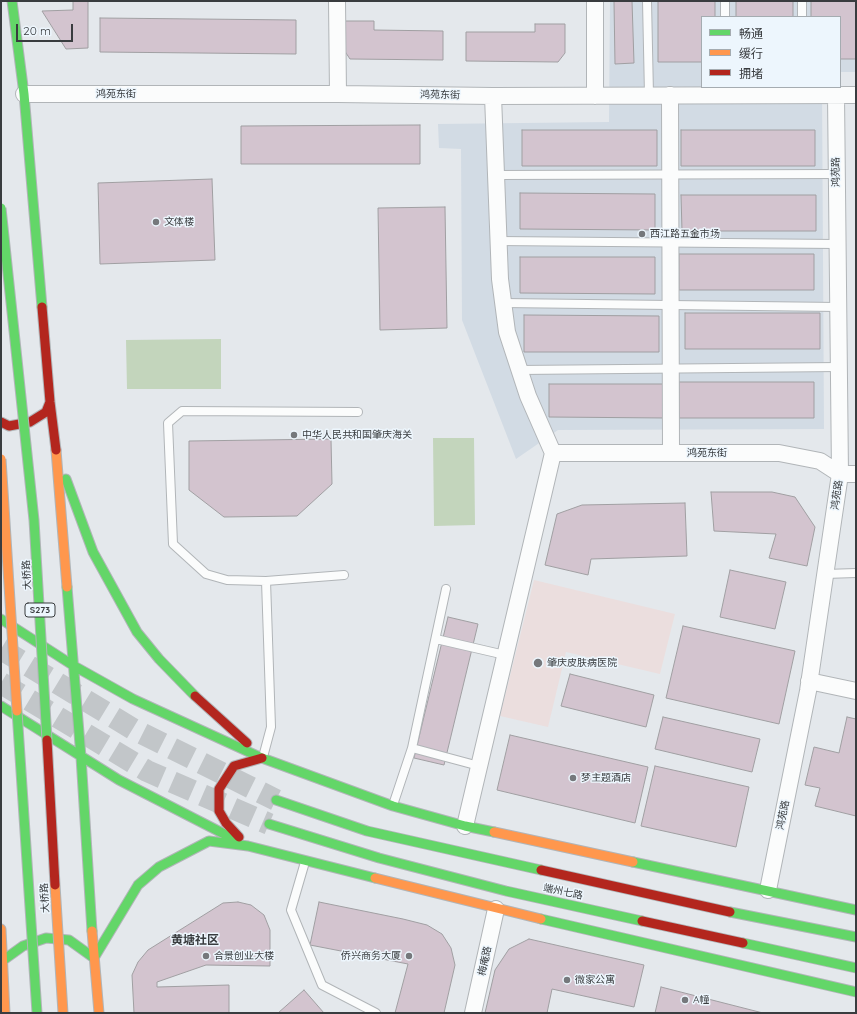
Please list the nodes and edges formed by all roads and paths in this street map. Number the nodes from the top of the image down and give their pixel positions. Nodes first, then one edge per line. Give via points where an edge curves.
1 (12, 1) edge
2 (337, 1) edge
3 (595, 1) edge
4 (647, 1) edge
5 (725, 1) edge
6 (802, 1) edge
7 (725, 16) edge
8 (802, 16) edge
9 (726, 91) edge
10 (803, 91) edge
11 (24, 94) junction
12 (338, 94) junction
13 (856, 94) edge
14 (649, 95) junction
15 (670, 95) junction
16 (836, 95) junction
17 (494, 96) junction
18 (595, 96) junction
19 (670, 174) junction
20 (836, 174) junction
21 (496, 175) junction
22 (1, 208) edge
23 (498, 240) junction
24 (670, 243) junction
25 (837, 244) junction
26 (503, 303) junction
27 (671, 305) junction
28 (838, 308) junction
29 (838, 367) junction
30 (671, 368) junction
31 (519, 370) junction
32 (50, 402) junction
33 (358, 412) dead end
34 (1, 422) edge
35 (56, 450) junction
36 (553, 452) junction
37 (671, 453) junction
38 (1, 459) edge
39 (840, 474) junction
40 (856, 474) edge
41 (856, 573) edge
42 (825, 574) junction
43 (344, 575) dead end
44 (266, 581) junction
45 (446, 589) dead end
46 (1, 619) edge
47 (436, 639) junction
48 (505, 655) junction
49 (74, 666) junction
50 (809, 681) junction
51 (856, 691) edge
52 (1, 706) edge
53 (412, 748) junction
54 (81, 757) junction
55 (262, 758) junction
56 (479, 766) junction
57 (276, 800) tunnel mouth
58 (393, 806) junction
59 (269, 824) tunnel mouth
60 (465, 826) junction
61 (248, 846) junction
62 (305, 861) junction
63 (768, 890) junction
64 (496, 909) junction
65 (856, 910) edge
66 (1, 928) edge
67 (856, 937) edge
68 (94, 958) junction
69 (2, 959) edge
70 (856, 968) edge
71 (856, 992) edge
72 (5, 1013) edge
73 (37, 1013) edge
74 (63, 1013) edge
75 (99, 1013) edge
76 (376, 1013) edge
77 (473, 1013) edge

1 - 11 main road
2 - 12 street
3 - 18 street
4 - 14 lane
5 - 7 lane
6 - 8 lane
9 - 10 street, 鸿苑东街
9 - 15 street, 鸿苑东街
10 - 16 street, 鸿苑东街
11 - 12 street, 鸿苑东街
11 - 32 main road
12 - 17 street, 鸿苑东街
13 - 16 street, 鸿苑东街
14 - 15 street, 鸿苑东街
14 - 18 street, 鸿苑东街
15 - 19 street
16 - 20 street, 鸿苑路
17 - 18 street, 鸿苑东街
17 - 21 street
19 - 20 lane
19 - 21 lane
19 - 24 street
20 - 25 street, 鸿苑路
21 - 23 street
22 - 74 main road, 大桥路 / S273, bridge via 34,520
23 - 24 lane
23 - 26 street
24 - 25 lane
24 - 27 street
25 - 28 street, 鸿苑路
26 - 27 lane
26 - 31 street via 507,332
27 - 28 lane
27 - 30 street
28 - 29 street, 鸿苑路
29 - 30 lane
29 - 39 street, 鸿苑路
30 - 31 lane
30 - 37 street
31 - 36 street
32 - 34 main road via 46,412 30,422 9,426
32 - 35 main road
33 - 44 lane via 182,411 168,423 174,544 206,574 227,580
35 - 49 main road
35 - 55 main road via 93,552 137,632 201,702
36 - 37 street, 鸿苑东街
36 - 48 street
37 - 39 street, 鸿苑东街 via 779,453 820,461
38 - 73 main road, 大桥路 / S273, bridge
39 - 40 street
39 - 42 street, 鸿苑路
41 - 42 lane
42 - 50 street, 鸿苑路
43 - 44 lane
44 - 55 lane via 271,727
45 - 47 lane
46 - 49 main road
47 - 48 lane
47 - 53 lane
48 - 56 street
49 - 54 main road
49 - 55 main road via 134,698
50 - 51 street
50 - 63 street, 鸿苑路
52 - 54 main road
53 - 56 lane
53 - 58 lane
54 - 61 main road
54 - 68 main road
55 - 58 main road
55 - 61 main road via 234,766 219,789 219,811 226,824
56 - 60 street
57 - 67 main road, 端州七路 via 367,831 754,917
58 - 60 main road
59 - 70 main road, 端州七路 via 379,858 506,891
60 - 63 main road
61 - 62 main road
61 - 68 main road via 209,841 159,867 138,885
62 - 64 main road
62 - 76 lane via 291,910 322,985
63 - 65 main road
64 - 71 main road
64 - 77 street, 梅庵路
66 - 69 main road
68 - 69 main road via 69,940 46,938 23,946
68 - 75 main road
69 - 72 main road

